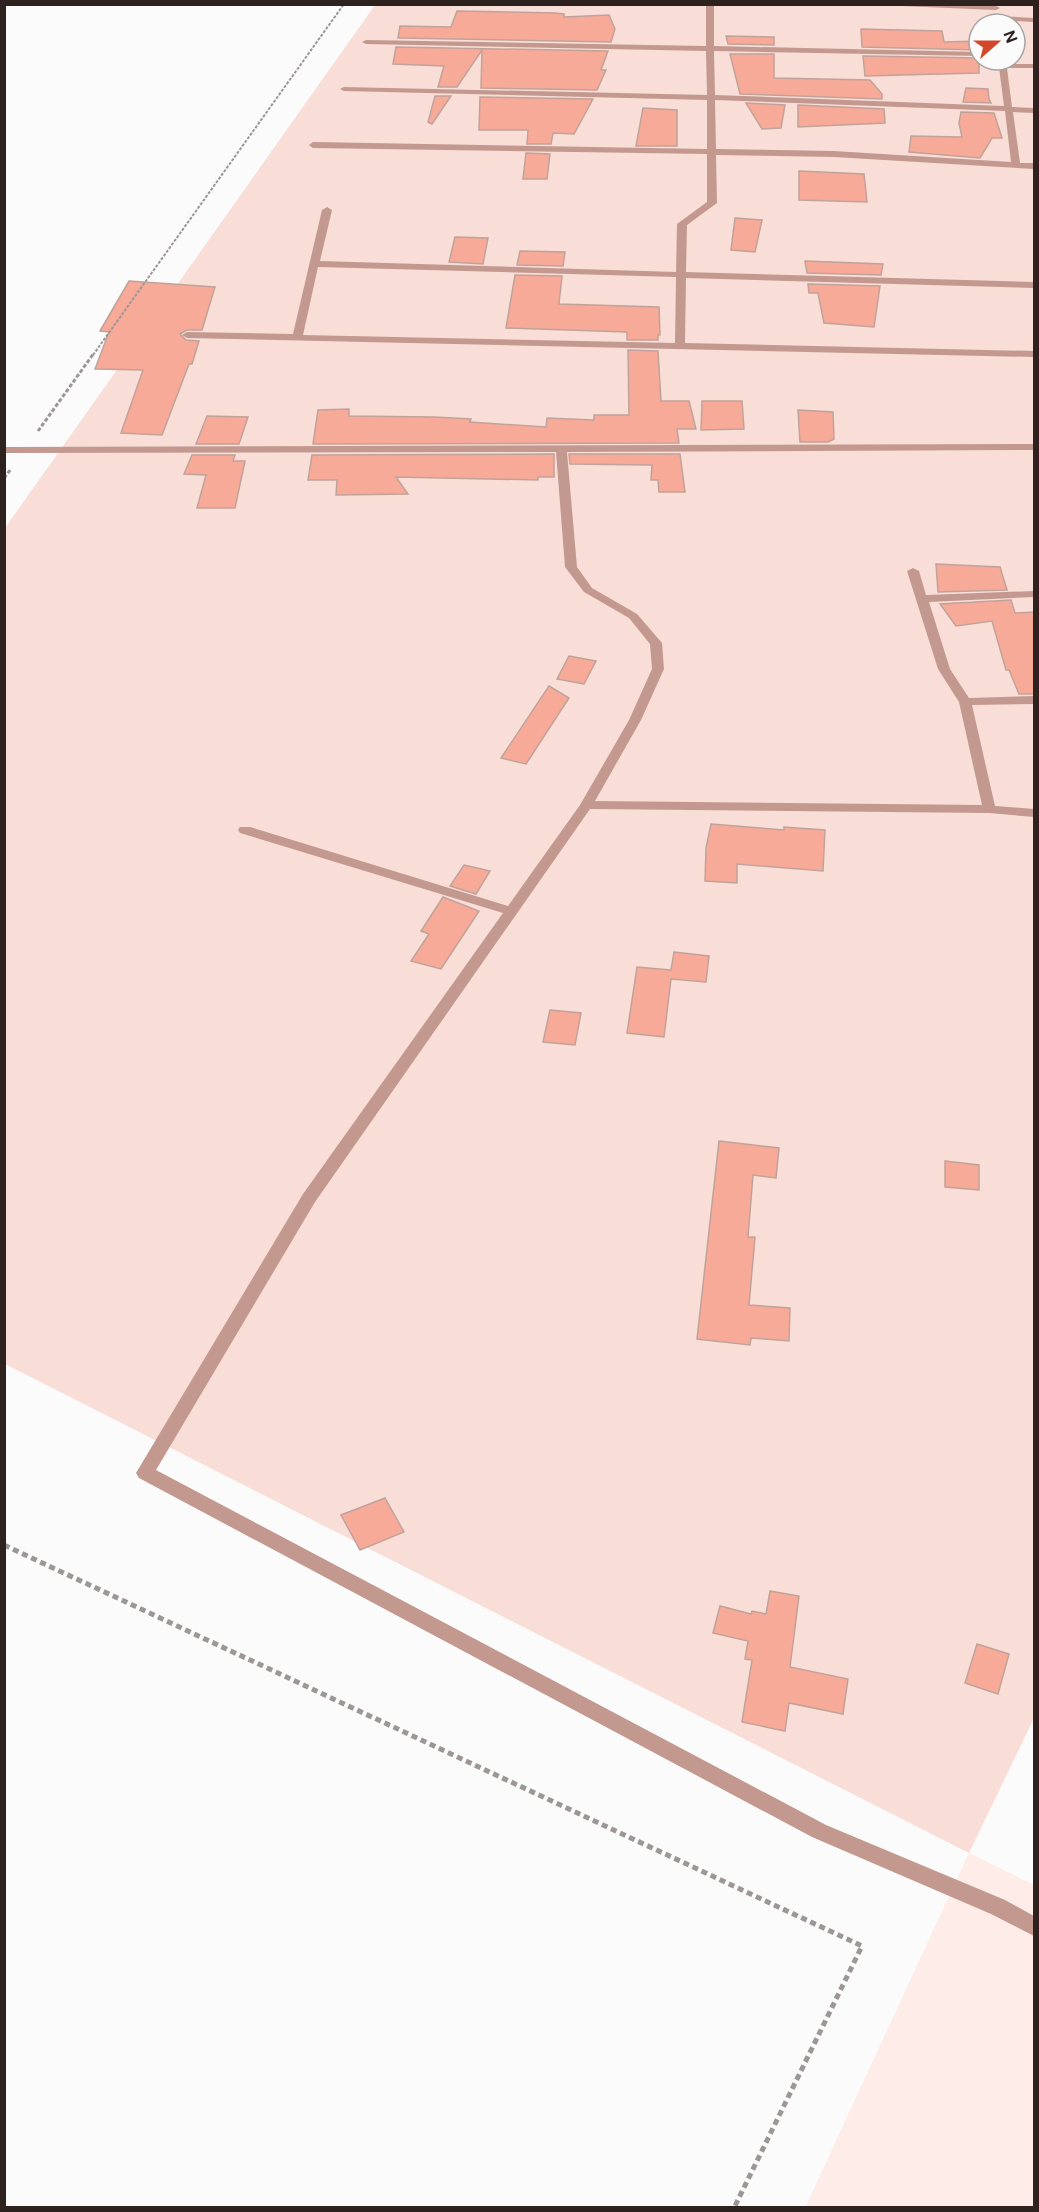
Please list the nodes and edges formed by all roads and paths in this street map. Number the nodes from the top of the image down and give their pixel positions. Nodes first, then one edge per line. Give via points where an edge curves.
1 (344, 4) edge
2 (710, 4) edge
3 (857, 4) edge
4 (996, 6) edge
5 (366, 42) dead end
6 (711, 48) junction
7 (967, 54) edge
8 (1004, 72) edge
9 (344, 89) dead end
10 (711, 97) junction
11 (1008, 108) junction
12 (1035, 110) edge
13 (313, 145) dead end
14 (712, 152) junction
15 (1016, 165) junction
16 (1035, 166) edge
17 (327, 210) dead end
18 (314, 264) junction
19 (681, 275) junction
20 (1035, 285) edge
21 (187, 335) dead end
22 (297, 337) junction
23 (680, 345) junction
24 (1035, 354) edge
25 (1035, 447) edge
26 (561, 448) junction
27 (4, 450) edge
28 (24, 450) junction
29 (4, 478) edge
30 (913, 571) dead end
31 (1035, 594) edge
32 (922, 598) junction
33 (1035, 700) edge
34 (965, 702) junction
35 (586, 805) junction
36 (989, 809) junction
37 (1035, 813) edge
38 (245, 830) dead end
39 (511, 911) junction
40 (4, 1545) edge
41 (1035, 1926) edge
42 (734, 2208) edge

1 - 28 path
2 - 6 street
3 - 4 street
5 - 6 street
6 - 7 street
6 - 10 street
8 - 11 street
9 - 10 street
10 - 11 street
10 - 14 street
11 - 12 street
11 - 15 street
13 - 14 street
14 - 15 street via 834,154
14 - 19 street via 712,203 682,224
15 - 16 street
17 - 18 street
18 - 19 street
18 - 22 street
19 - 20 street
19 - 23 street
21 - 22 street
22 - 23 street
23 - 24 street
25 - 26 street
26 - 28 street
26 - 35 street via 571,567 588,590 633,616 656,643 658,669 635,720
27 - 28 street
28 - 29 path
30 - 32 street
31 - 32 street
32 - 34 street via 944,669
33 - 34 street
34 - 36 street
35 - 36 street
35 - 39 street
36 - 37 street
38 - 39 street
39 - 41 street via 309,1198 145,1473 819,1832
40 - 42 path via 862,1946

